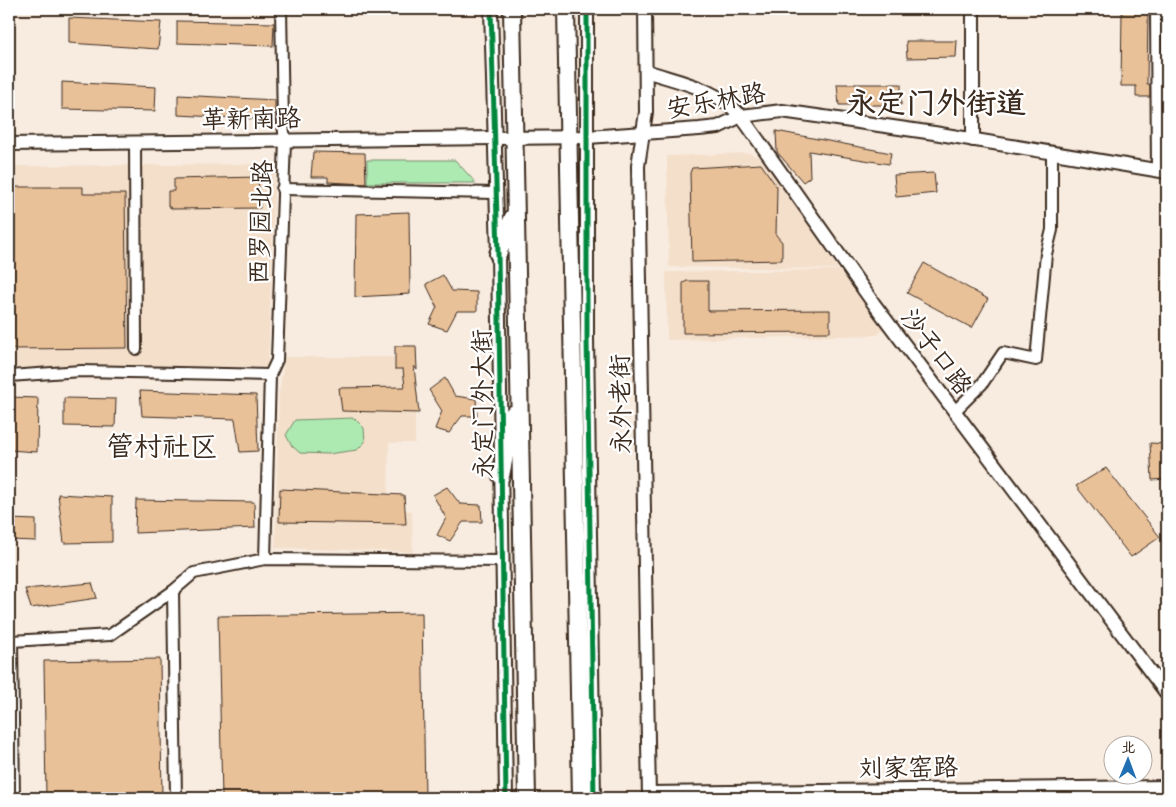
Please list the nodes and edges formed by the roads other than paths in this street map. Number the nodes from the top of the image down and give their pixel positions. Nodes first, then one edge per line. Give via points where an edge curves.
1 (281, 9) edge
2 (491, 9) edge
3 (512, 9) edge
4 (566, 9) edge
5 (587, 9) edge
6 (645, 9) edge
7 (973, 9) edge
8 (1156, 9) edge
9 (646, 71) junction
10 (742, 116) junction
11 (642, 134) junction
12 (568, 137) junction
13 (588, 137) junction
14 (494, 138) junction
15 (513, 138) junction
16 (285, 140) junction
17 (973, 140) junction
18 (135, 142) junction
19 (9, 144) edge
20 (1052, 154) junction
21 (1162, 171) edge
22 (282, 189) junction
23 (496, 193) junction
24 (515, 210) junction
25 (498, 254) junction
26 (136, 349) dead end
27 (270, 374) junction
28 (9, 376) edge
29 (520, 382) junction
30 (954, 412) junction
31 (501, 476) junction
32 (265, 559) junction
33 (503, 561) junction
34 (173, 591) junction
35 (1167, 694) edge
36 (1167, 787) edge
37 (649, 796) edge
38 (14, 798) edge
39 (176, 798) edge
40 (506, 798) edge
41 (526, 798) edge
42 (581, 798) edge
43 (594, 798) edge

1 - 16 street, 西罗园北路
2 - 14 street, 永定门外大街
3 - 15 highway, 永定门外大街
4 - 12 highway
5 - 13 street
6 - 9 street, 永外老街
7 - 17 street
8 - 21 street
9 - 10 street, 沙子口路 via 709,91 728,102
9 - 11 street, 永外老街 via 646,112
10 - 11 street, 安乐林路 via 718,126
10 - 17 street, 安乐林路 via 782,111
10 - 30 street, 沙子口路
11 - 13 street, 安乐林路
11 - 37 street, 永外老街 via 638,166
12 - 13 street, 安乐林路
12 - 15 street, 安乐林路
12 - 42 highway
13 - 43 street via 587,338
14 - 15 street, 革新南路
14 - 16 street, 革新南路
14 - 23 street, 永定门外大街
15 - 24 highway, 永定门外大街
16 - 18 street, 革新南路
16 - 22 street, 西罗园北路
17 - 20 street, 安乐林路
18 - 19 street, 革新南路
18 - 26 street
20 - 21 street, 安乐林路
20 - 30 street via 1052,230 1046,254 1036,360 1003,353 982,384
22 - 23 street
22 - 27 street, 西罗园北路 via 277,360
23 - 25 street, 永定门外大街
24 - 25 highway
24 - 29 highway, 永定门外大街
25 - 31 street, 永定门外大街
27 - 28 street via 81,371
27 - 32 street, 西罗园北路
29 - 31 highway
29 - 41 highway, 永定门外大街
30 - 35 street, 沙子口路
31 - 33 street, 永定门外大街
32 - 33 street
32 - 34 street via 194,574
33 - 40 street, 永定门外大街
34 - 38 street via 110,634 12,641
34 - 39 street
36 - 37 street, 刘家窑路

